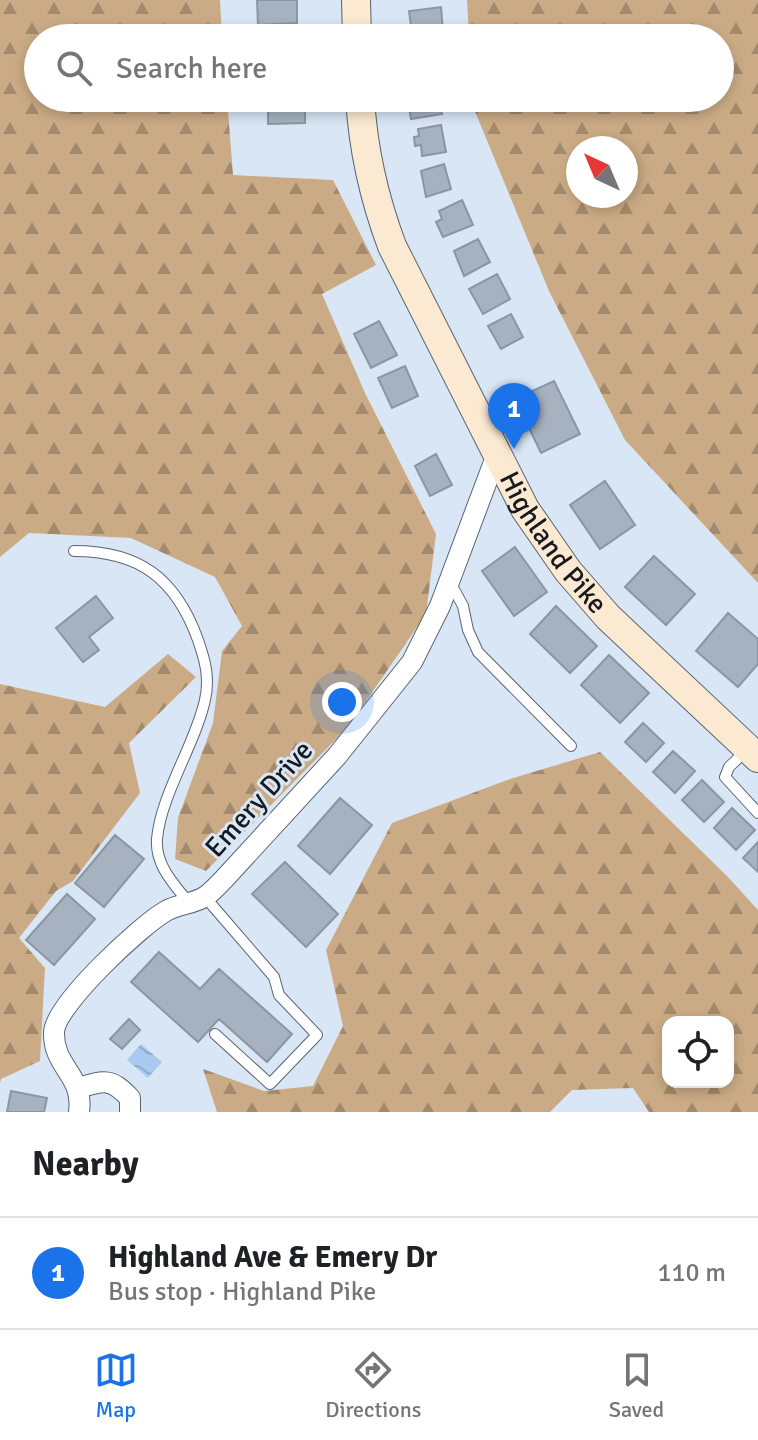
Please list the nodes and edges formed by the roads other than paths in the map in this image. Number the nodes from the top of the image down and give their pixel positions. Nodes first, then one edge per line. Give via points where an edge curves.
1 (356, 0) edge
2 (357, 24) edge
3 (361, 112) edge
4 (497, 454) junction
5 (74, 551) dead end
6 (449, 580) junction
7 (571, 746) dead end
8 (753, 754) edge
9 (758, 813) edge
10 (197, 900) junction
11 (215, 1034) dead end
12 (79, 1088) junction
13 (79, 1112) edge
14 (130, 1112) edge

1 - 2 street
3 - 4 street, Highland Pike via 365,152 392,246
4 - 6 street, Emery Drive
4 - 8 street, Highland Pike via 525,509 568,571 608,617
5 - 10 lane via 126,557 160,578 188,614 204,659 206,697 157,840 164,870
6 - 7 lane via 478,652
6 - 10 street, Emery Drive via 412,662 337,756
8 - 9 lane via 729,767 725,777
10 - 11 lane via 274,977 279,995 317,1035 270,1084
10 - 12 street, Emery Drive via 150,922 88,980 57,1018 57,1051
12 - 13 street
12 - 14 street via 107,1081 117,1084 130,1098

